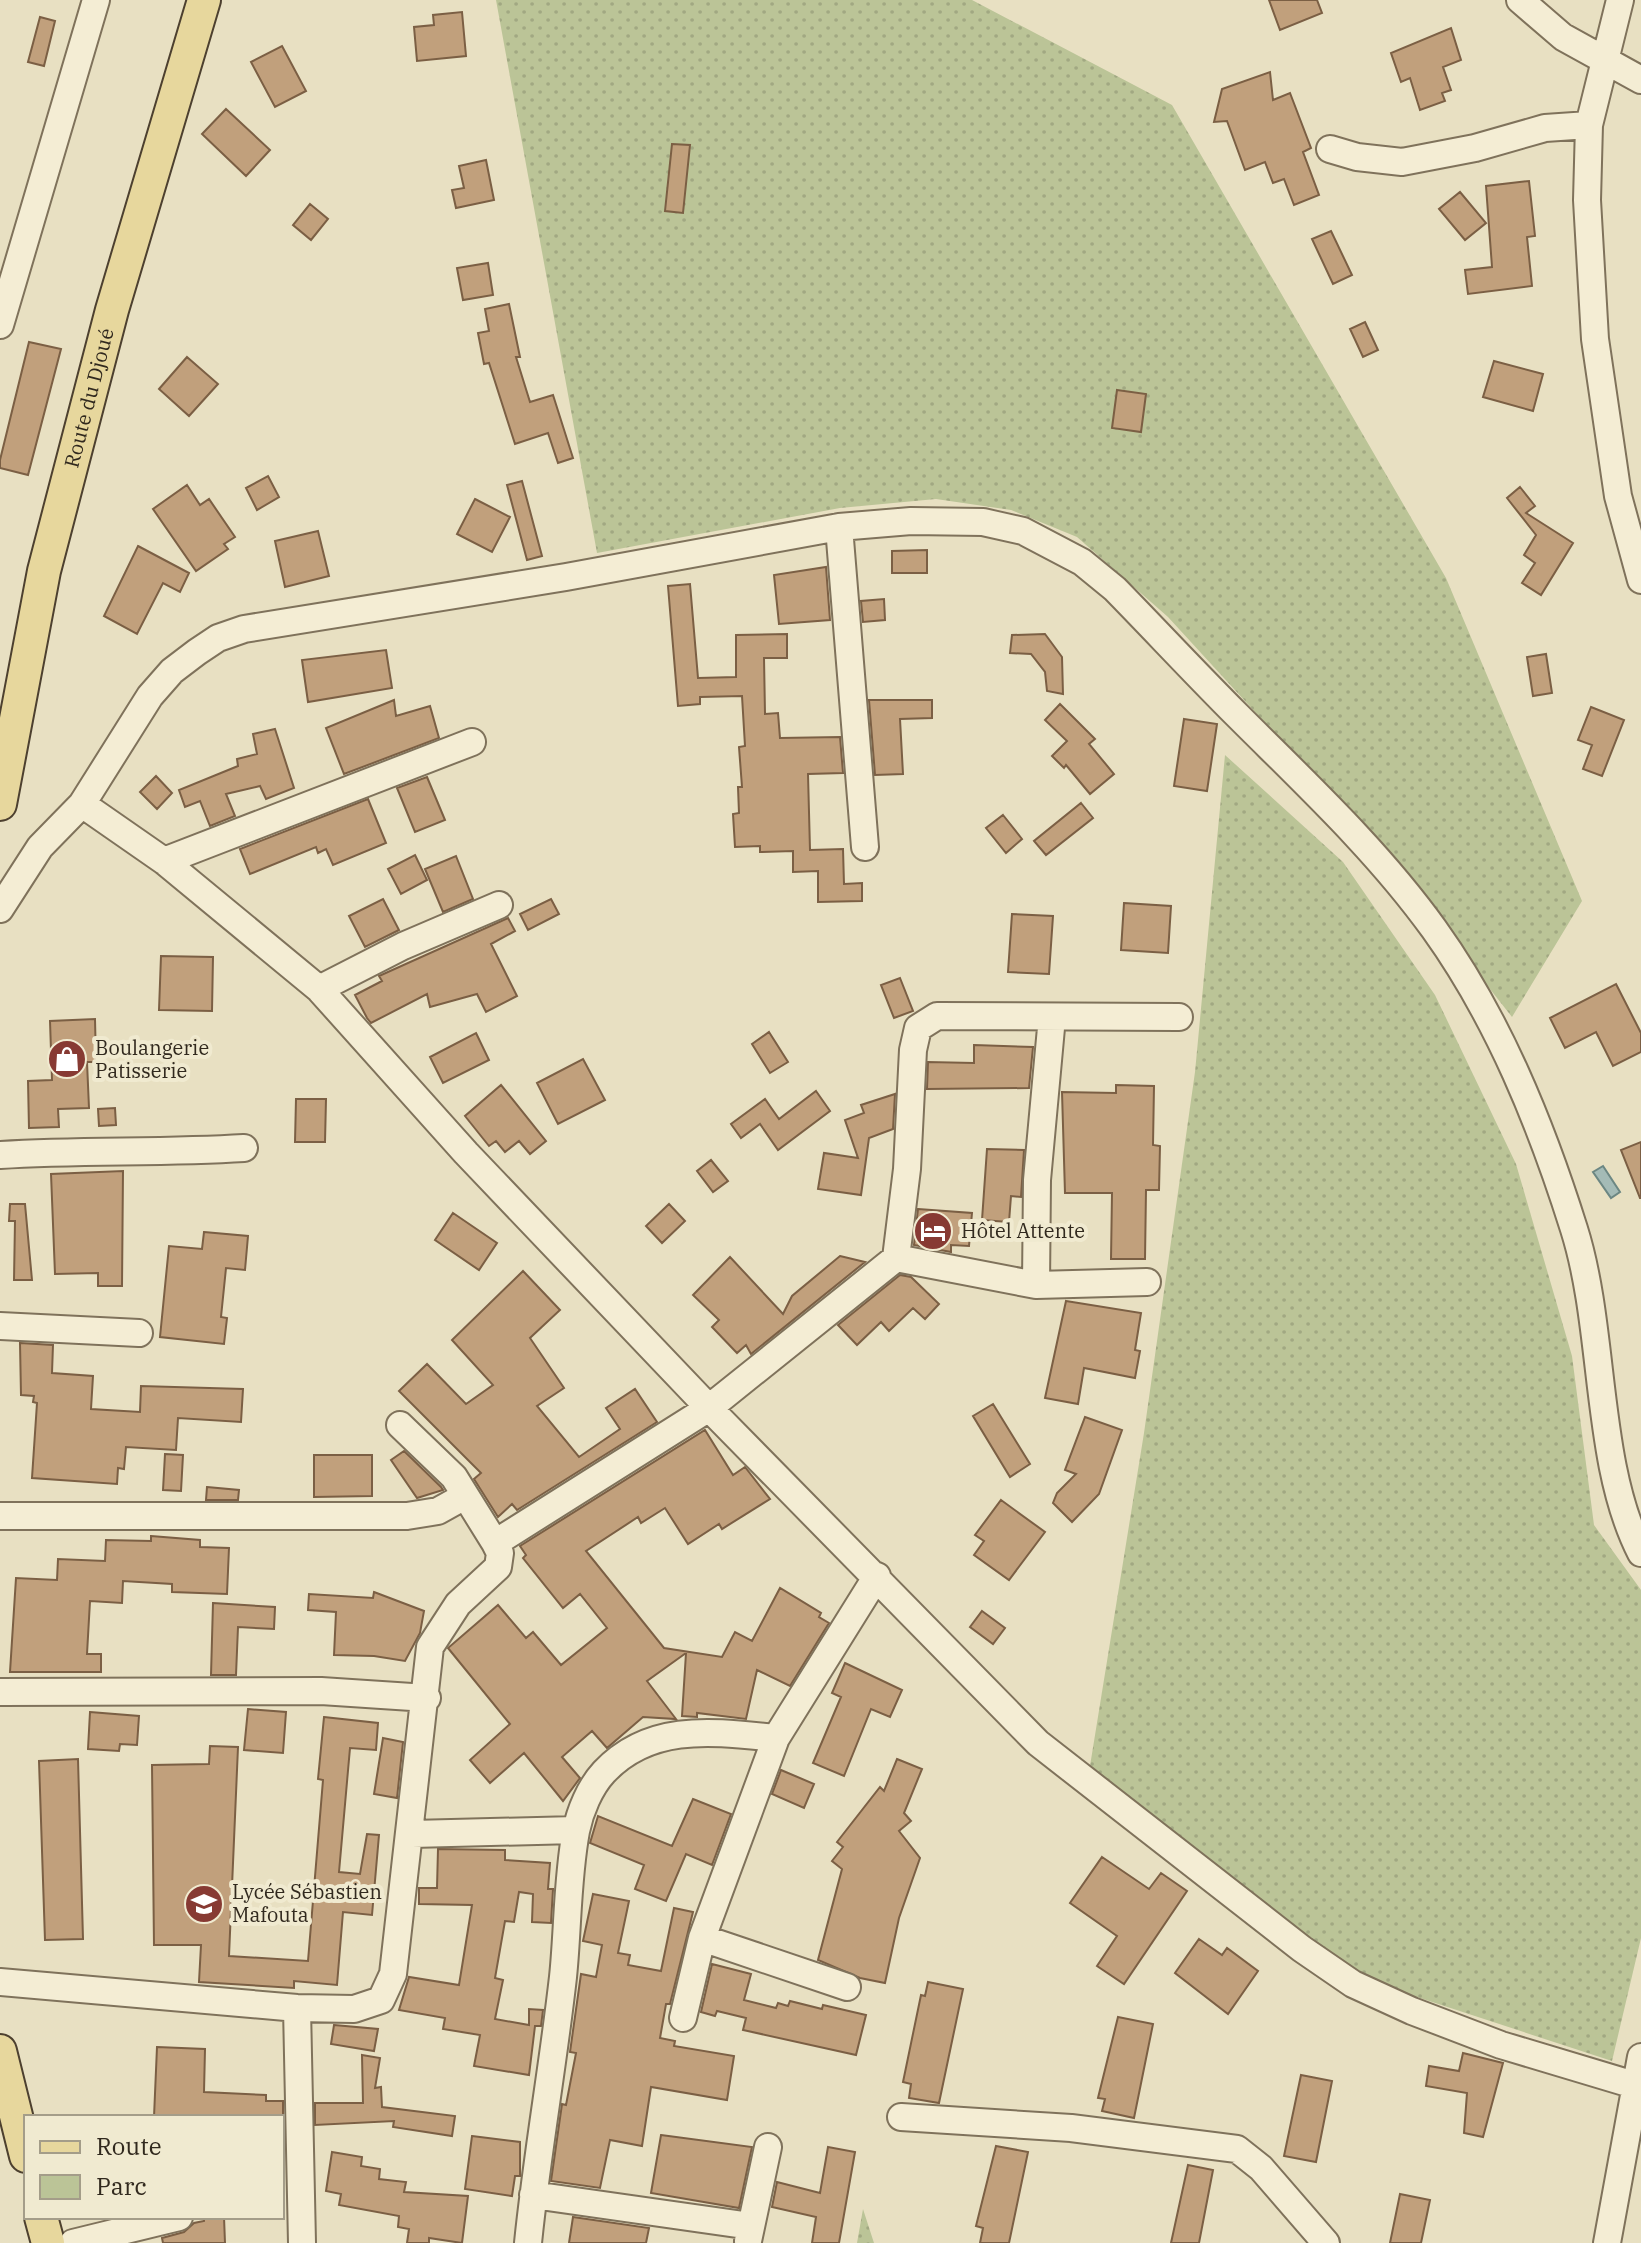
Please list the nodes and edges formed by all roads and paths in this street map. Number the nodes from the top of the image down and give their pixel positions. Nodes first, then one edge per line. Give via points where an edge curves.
1 (96, 0) edge
2 (204, 0) edge
3 (1520, 0) edge
4 (1620, 0) edge
5 (1605, 61) junction
6 (1641, 80) edge
7 (1589, 125) junction
8 (1330, 149) dead end
9 (0, 325) edge
10 (839, 527) junction
11 (1641, 580) edge
12 (472, 742) dead end
13 (0, 804) edge
14 (82, 804) junction
15 (865, 847) dead end
16 (164, 861) junction
17 (499, 905) dead end
18 (0, 909) edge
19 (319, 989) junction
20 (1052, 1017) junction
21 (1179, 1017) dead end
22 (244, 1148) dead end
23 (0, 1155) edge
24 (896, 1258) junction
25 (1147, 1282) dead end
26 (1036, 1285) junction
27 (0, 1326) edge
28 (139, 1333) dead end
29 (709, 1408) junction
30 (400, 1425) dead end
31 (465, 1496) junction
32 (0, 1516) edge
33 (495, 1543) junction
34 (1641, 1553) edge
35 (877, 1576) junction
36 (0, 1692) edge
37 (427, 1698) junction
38 (776, 1738) junction
39 (576, 1830) junction
40 (412, 1834) junction
41 (702, 1938) junction
42 (0, 1982) edge
43 (847, 1987) dead end
44 (297, 2008) junction
45 (683, 2018) dead end
46 (0, 2051) edge
47 (1641, 2057) edge
48 (1639, 2085) edge
49 (901, 2117) dead end
50 (768, 2147) dead end
51 (24, 2148) edge
52 (533, 2195) junction
53 (42, 2219) edge
54 (171, 2219) edge
55 (750, 2235) edge
56 (48, 2243) edge
57 (73, 2243) edge
58 (302, 2243) edge
59 (528, 2243) edge
60 (1326, 2243) edge
61 (1607, 2243) edge

1 - 9 street
2 - 13 main road, Route du Djoué via 112,310 44,571
3 - 5 street via 1563,37
4 - 5 street
5 - 6 street
5 - 7 street
7 - 8 street via 1545,128 1402,162
7 - 11 street via 1587,200 1595,339 1618,496
10 - 14 street via 273,624 218,638 172,671 150,696
10 - 15 street
10 - 34 street via 993,523 1052,543 1082,562 1115,589 1346,823 1435,930 1521,1083 1562,1193 1593,1310 1603,1401 1628,1528
12 - 16 street
14 - 16 street
14 - 18 street via 40,847
16 - 19 street
17 - 19 street
19 - 29 street via 466,1153
20 - 21 street
20 - 24 street via 937,1016 918,1028
20 - 26 street via 1037,1180
22 - 23 street
24 - 26 street
24 - 29 street
25 - 26 street
27 - 28 street
29 - 33 street
29 - 35 street
30 - 31 street via 454,1477
31 - 32 street via 438,1511 407,1516
31 - 33 street
33 - 37 street via 498,1567 458,1604 434,1637
35 - 38 street
35 - 48 street via 1038,1743 1353,1984 1501,2045
36 - 37 street via 321,1691
37 - 40 street
38 - 39 street via 709,1731 669,1734 637,1746 605,1771 587,1797
38 - 41 street
39 - 40 street
39 - 52 street via 563,1977
40 - 44 street via 393,1974 381,2000 369,2006
41 - 43 street
41 - 45 street
42 - 44 street
44 - 58 street
46 - 51 main road
47 - 48 street
48 - 61 street
49 - 60 street via 1071,2128 1237,2149 1261,2168
50 - 55 street
52 - 55 street
52 - 59 street
53 - 56 main road
54 - 57 street

